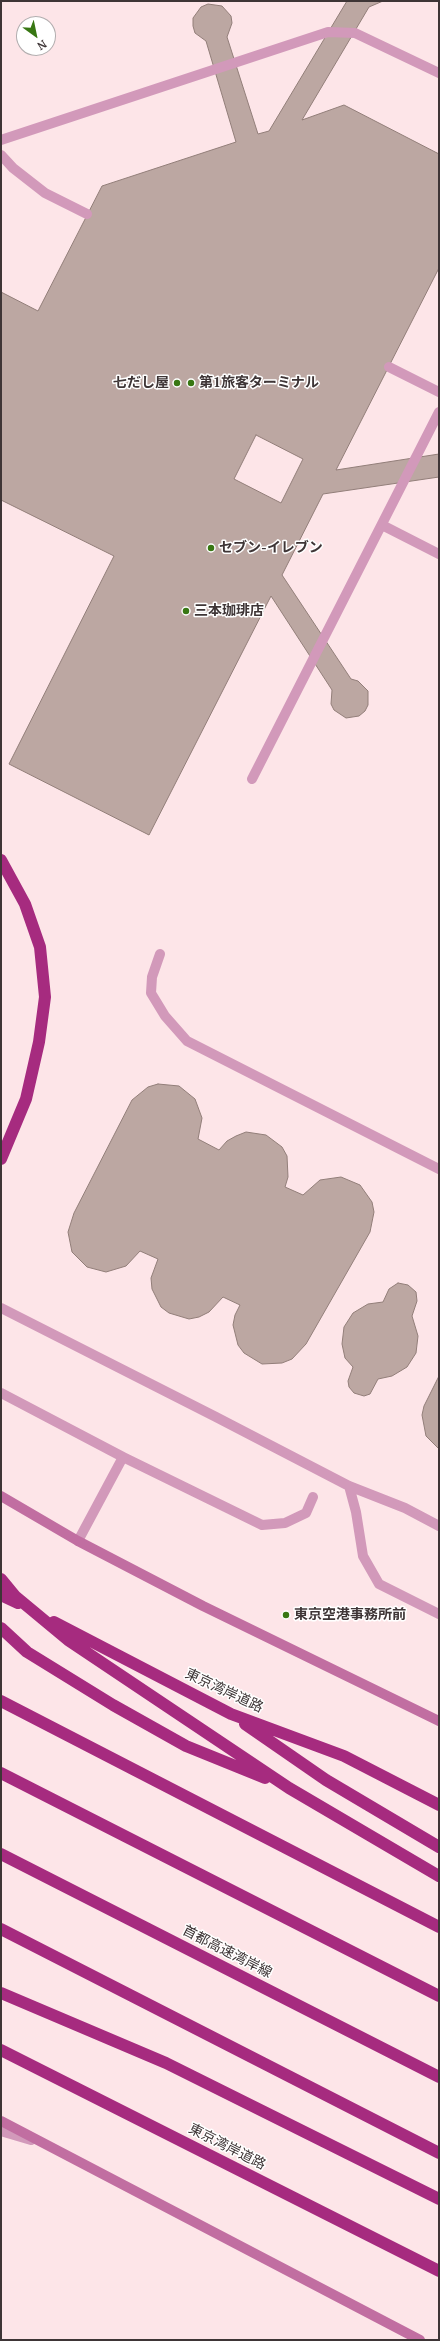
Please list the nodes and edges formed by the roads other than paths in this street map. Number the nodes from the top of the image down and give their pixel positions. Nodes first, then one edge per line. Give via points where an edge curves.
1 (439, 73) edge
2 (1, 140) edge
3 (1, 155) edge
4 (87, 214) dead end
5 (389, 367) dead end
6 (439, 392) edge
7 (439, 412) edge
8 (382, 526) junction
9 (439, 554) edge
10 (252, 779) dead end
11 (1, 860) edge
12 (160, 954) dead end
13 (1, 1159) edge
14 (439, 1169) edge
15 (1, 1308) edge
16 (1, 1393) edge
17 (123, 1457) junction
18 (349, 1486) junction
19 (1, 1496) edge
20 (313, 1497) dead end
21 (439, 1526) edge
22 (78, 1541) junction
23 (1, 1579) edge
24 (1, 1595) edge
25 (439, 1614) edge
26 (1, 1628) edge
27 (1, 1701) edge
28 (231, 1714) junction
29 (439, 1721) edge
30 (1, 1773) edge
31 (289, 1788) junction
32 (439, 1805) edge
33 (439, 1847) edge
34 (1, 1854) edge
35 (439, 1876) edge
36 (439, 1927) edge
37 (1, 1929) edge
38 (1, 1993) edge
39 (439, 1996) edge
40 (1, 2050) edge
41 (439, 2078) edge
42 (1, 2121) edge
43 (1, 2131) edge
44 (39, 2142) junction
45 (439, 2153) edge
46 (439, 2199) edge
47 (439, 2271) edge
48 (420, 2340) edge

1 - 2 street via 355,33 328,32
3 - 4 street via 45,193
5 - 6 street
7 - 8 street
8 - 9 street
8 - 10 street
11 - 13 highway via 25,904 40,947 44,997 39,1042 26,1099
12 - 14 street via 152,976 151,993 165,1016 187,1041
15 - 18 street
16 - 17 street
17 - 20 street via 262,1525 285,1523 306,1513
17 - 22 street
18 - 21 street via 405,1508
18 - 25 street via 363,1556 379,1584
19 - 22 street
22 - 29 street via 203,1606
23 - 31 highway via 15,1596 68,1640
24 - 28 highway, 東京湾岸道路
26 - 31 highway via 27,1652 119,1709 186,1746
27 - 36 highway
28 - 32 highway, 東京湾岸道路 via 344,1756
28 - 33 highway via 326,1780
30 - 39 highway
31 - 35 highway
34 - 41 highway, 首都高速湾岸線
37 - 45 highway
38 - 46 highway via 166,2063
40 - 47 highway, 東京湾岸道路
42 - 44 street
43 - 44 street
44 - 48 street

